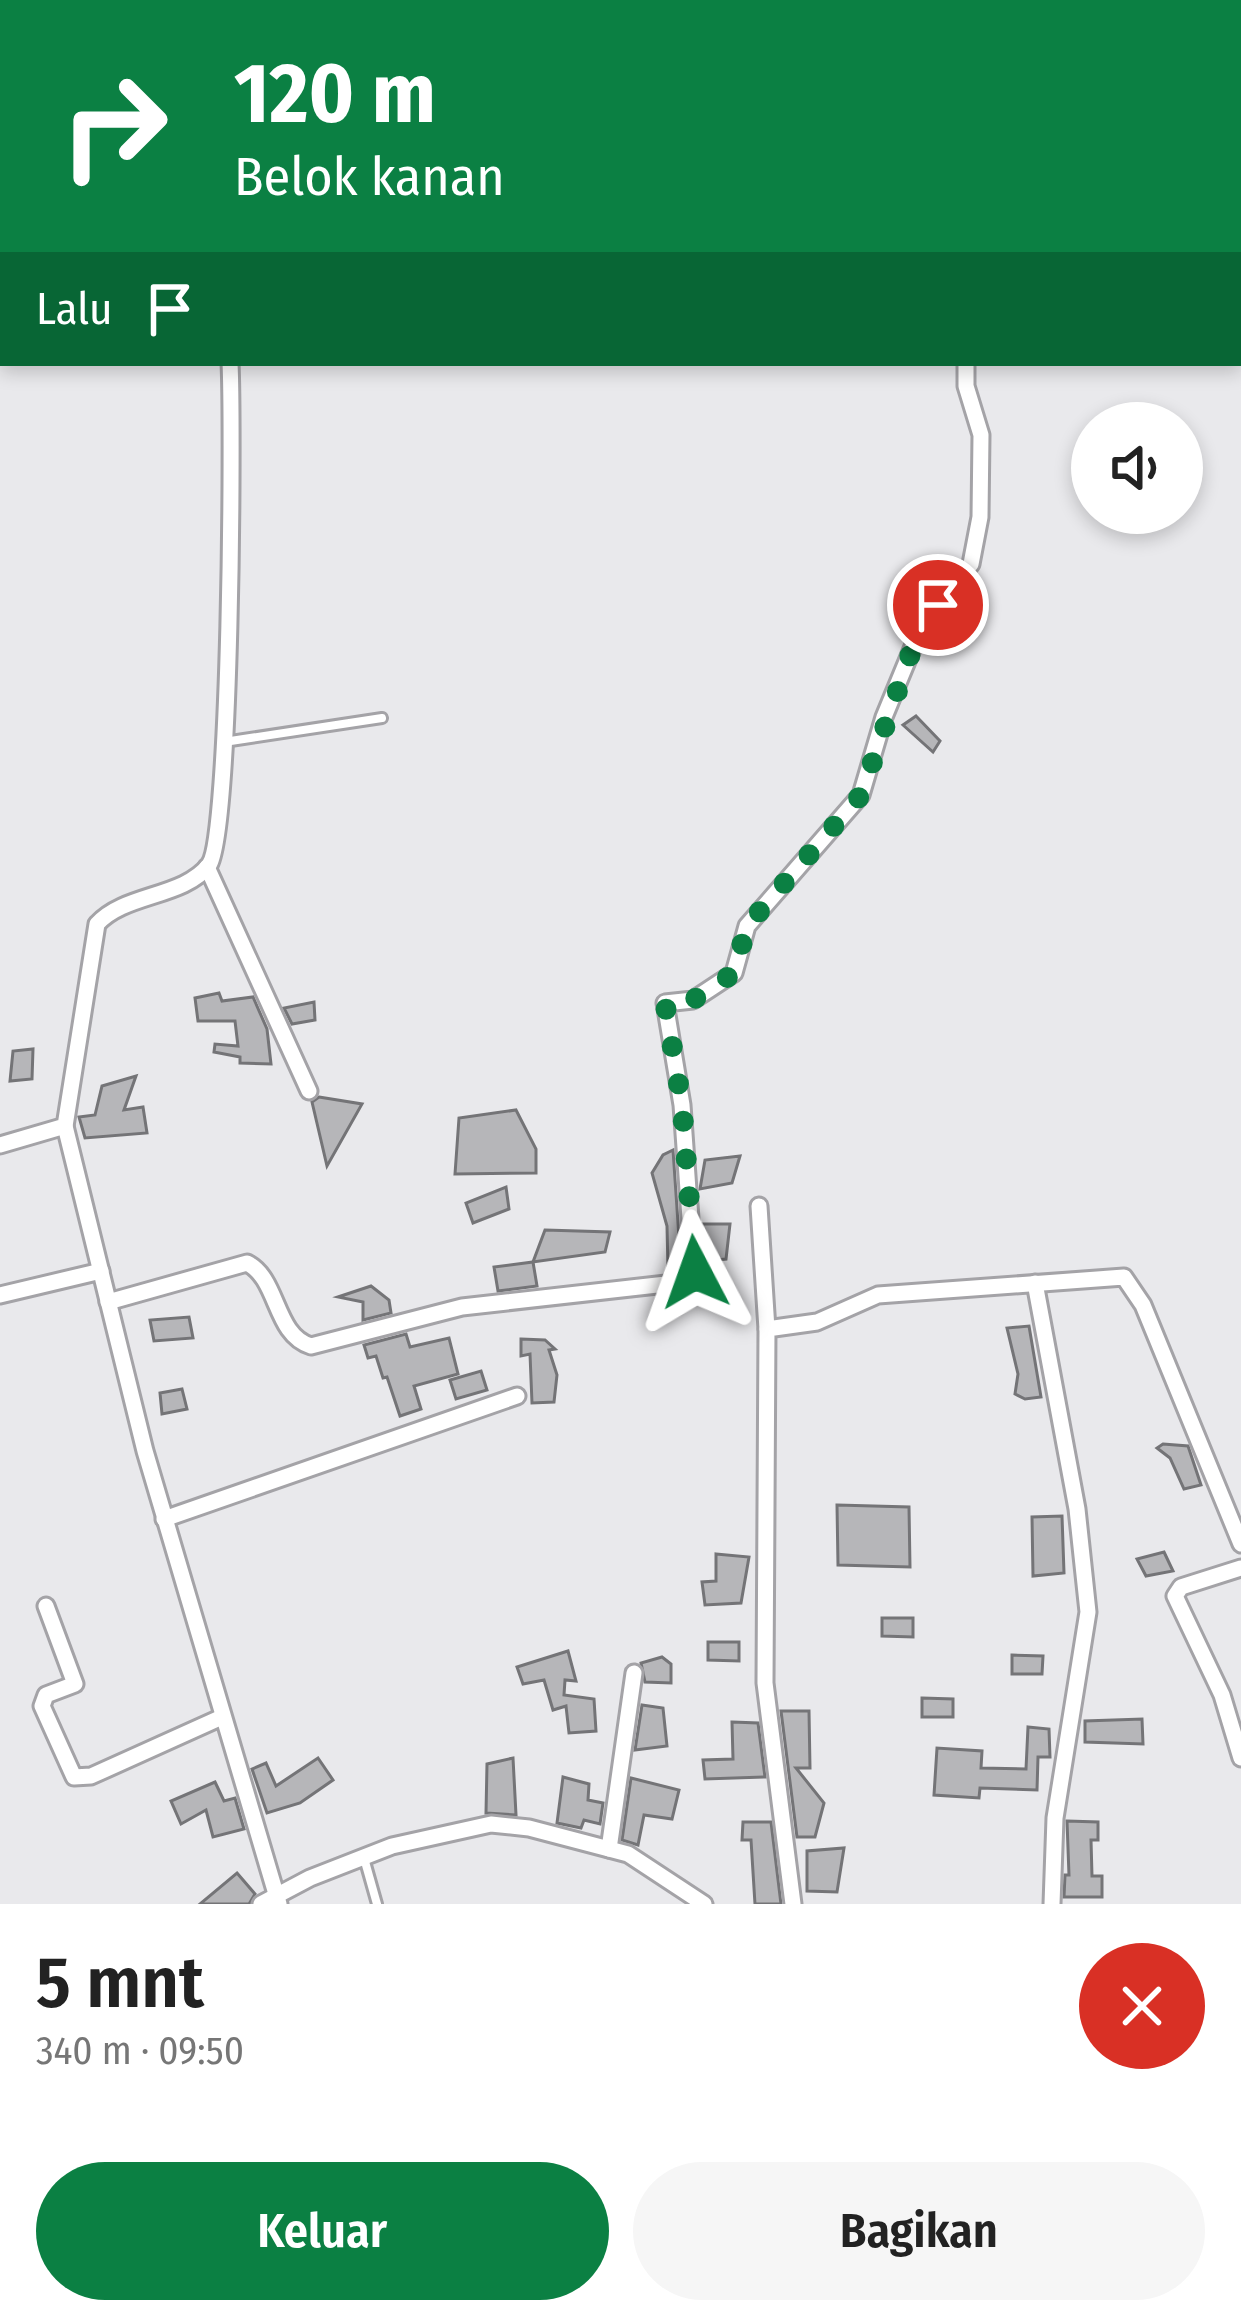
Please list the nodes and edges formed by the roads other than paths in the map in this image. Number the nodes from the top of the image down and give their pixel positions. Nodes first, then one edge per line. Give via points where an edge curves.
1 (230, 366) edge
2 (966, 366) edge
3 (382, 718) dead end
4 (224, 742) junction
5 (207, 867) junction
6 (309, 1091) dead end
7 (65, 1126) junction
8 (0, 1145) edge
9 (759, 1206) dead end
10 (100, 1271) junction
11 (1035, 1283) junction
12 (0, 1295) edge
13 (108, 1303) junction
14 (766, 1329) junction
15 (517, 1396) dead end
16 (164, 1519) junction
17 (1241, 1544) edge
18 (1241, 1568) edge
19 (46, 1606) dead end
20 (634, 1673) dead end
21 (222, 1717) junction
22 (1241, 1757) edge
23 (608, 1849) junction
24 (363, 1857) junction
25 (278, 1899) edge
26 (261, 1904) edge
27 (376, 1904) edge
28 (704, 1904) edge
29 (793, 1904) edge
30 (1052, 1904) edge

1 - 4 street
2 - 13 street via 981,435 971,564 922,625 861,795 747,926 734,973 693,1000 665,1003 682,1105 694,1274 462,1307 311,1346 292,1334 251,1264
3 - 4 lane
4 - 5 street via 218,844
5 - 6 street
5 - 7 street via 97,924
7 - 8 street
7 - 10 street
9 - 14 street
10 - 12 street
10 - 13 street
11 - 14 street via 878,1295 818,1322
11 - 17 street via 1131,1281
11 - 30 street via 1088,1612 1055,1818
13 - 16 street
14 - 29 street via 765,1683
15 - 16 street
16 - 21 street
18 - 22 street via 1181,1587 1175,1600 1222,1695
19 - 21 street via 75,1685 46,1695 41,1706 74,1777
20 - 23 street
21 - 25 street
23 - 24 street via 491,1824
23 - 28 street via 633,1856
24 - 25 street
24 - 27 lane
25 - 26 street

